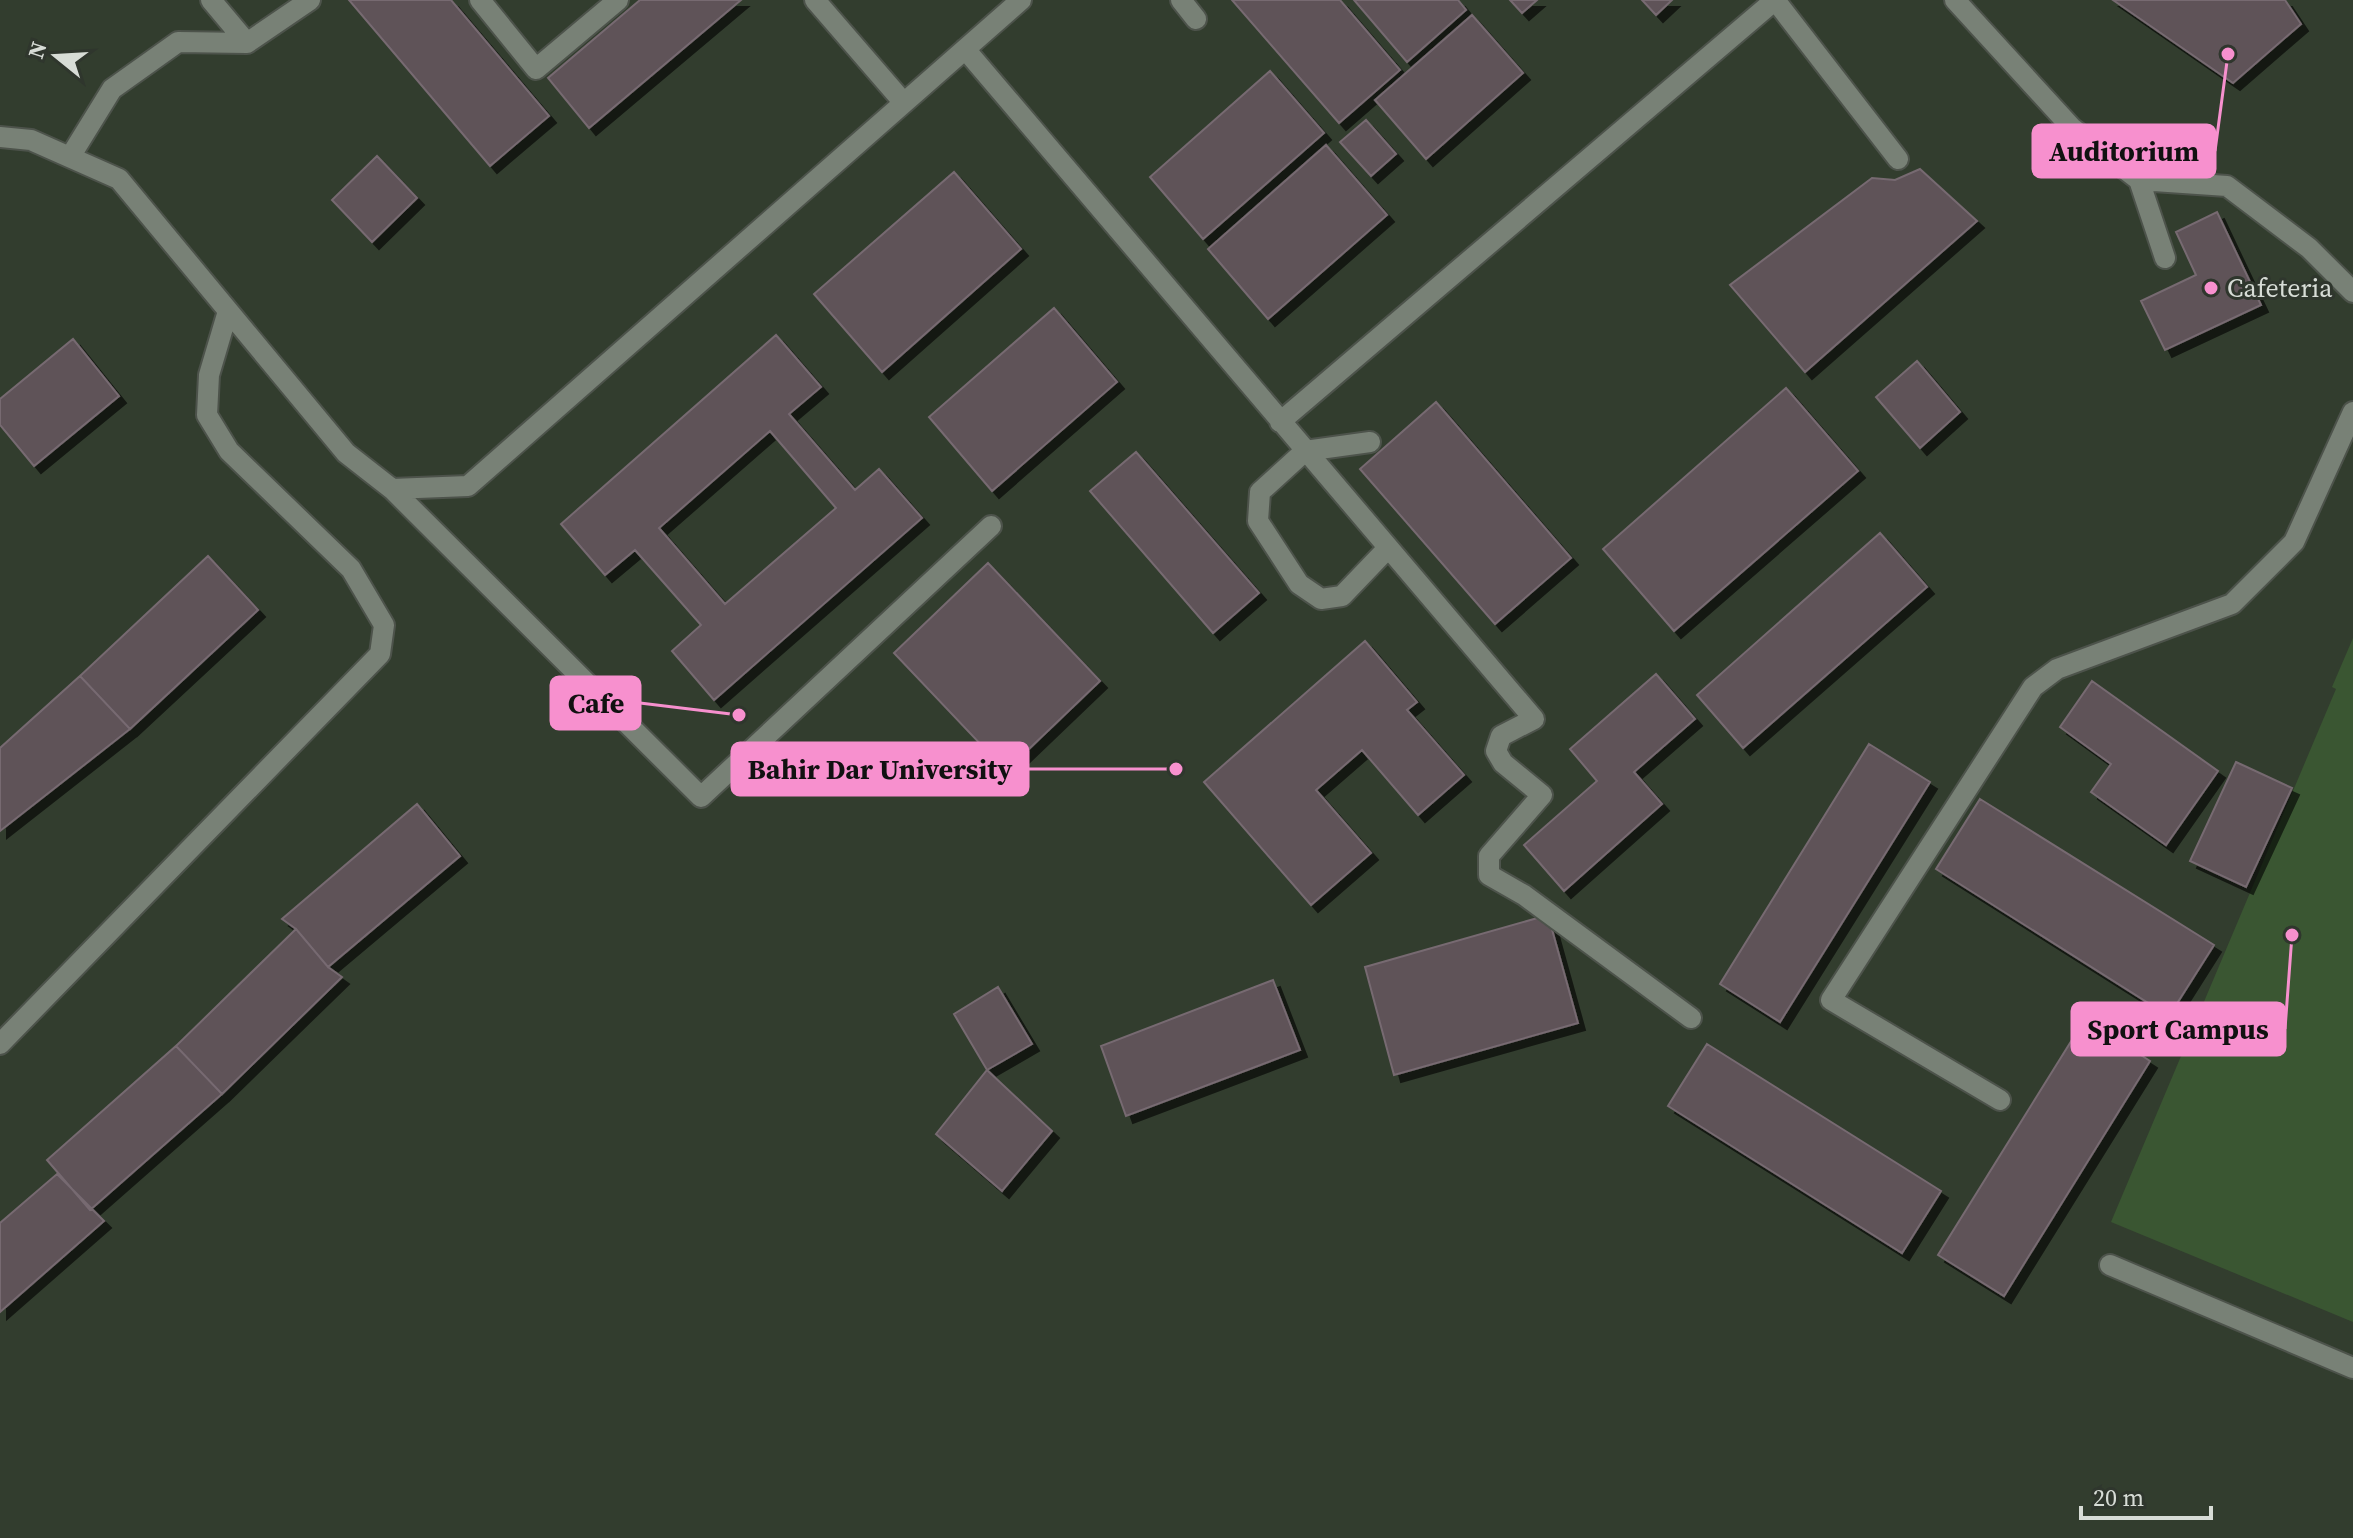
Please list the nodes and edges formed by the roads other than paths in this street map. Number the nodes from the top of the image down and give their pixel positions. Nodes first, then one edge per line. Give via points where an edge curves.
1 (211, 0) edge
2 (310, 0) edge
3 (480, 0) edge
4 (815, 0) edge
5 (1021, 0) edge
6 (1181, 0) edge
7 (1775, 0) edge
8 (1955, 0) edge
9 (612, 2) edge
10 (1196, 19) dead end
11 (247, 43) junction
12 (965, 49) junction
13 (904, 103) junction
14 (0, 137) edge
15 (70, 157) junction
16 (1898, 159) dead end
17 (2139, 180) junction
18 (2165, 258) dead end
19 (2353, 292) edge
20 (228, 311) junction
21 (2353, 412) edge
22 (1280, 422) junction
23 (1370, 442) dead end
24 (1305, 451) junction
25 (392, 489) junction
26 (991, 526) dead end
27 (1388, 548) junction
28 (1691, 1018) dead end
29 (0, 1044) edge
30 (2000, 1100) dead end
31 (2110, 1265) dead end
32 (2353, 1368) edge

1 - 11 lane
2 - 11 lane
3 - 9 lane via 536,69
4 - 13 lane
5 - 12 lane
6 - 10 lane
7 - 16 lane
7 - 22 lane
8 - 17 lane via 2072,128
11 - 15 lane via 178,42 112,89
12 - 13 lane
12 - 22 lane
13 - 25 lane via 468,486
14 - 15 lane via 31,140
15 - 20 lane via 119,179
17 - 18 lane
17 - 19 lane via 2227,186 2309,248
20 - 25 lane via 346,453
20 - 29 lane via 209,375 207,415 229,451 351,569 384,625 380,654
21 - 30 lane via 2294,542 2232,604 2057,669 2033,687 1831,1000
22 - 24 lane
23 - 24 lane
24 - 27 lane
24 - 27 lane via 1260,492 1256,507 1258,521 1299,584 1321,599 1342,596
25 - 26 lane via 701,797
27 - 28 lane via 1534,719 1501,736 1496,751 1542,795 1489,856 1489,875
31 - 32 lane

